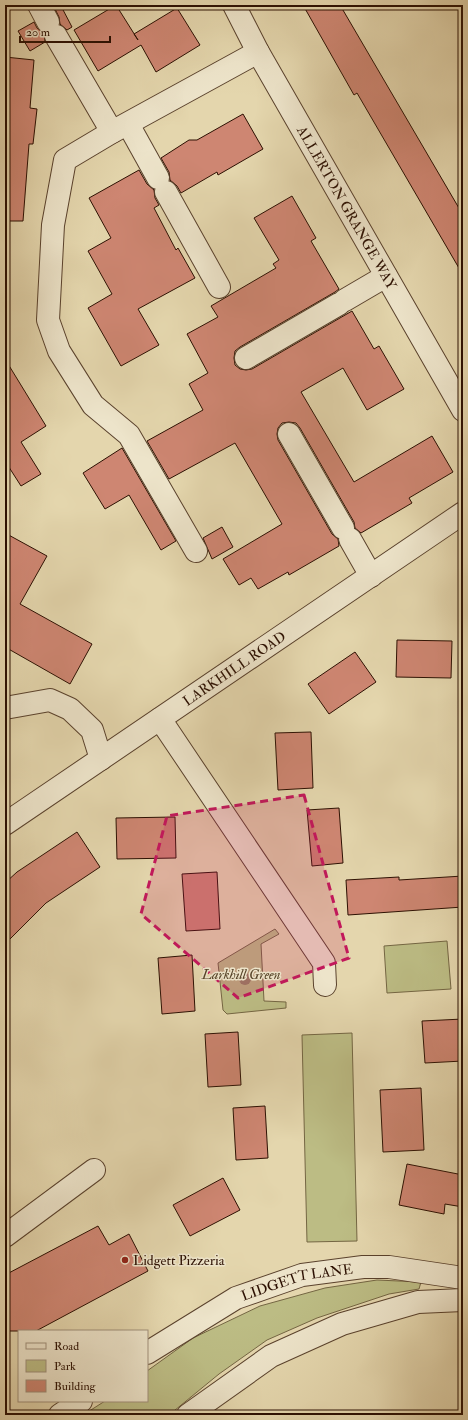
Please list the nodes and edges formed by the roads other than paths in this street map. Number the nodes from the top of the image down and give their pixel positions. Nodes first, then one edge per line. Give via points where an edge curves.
1 (234, 5) edge
2 (48, 21) edge
3 (258, 52) junction
4 (120, 128) junction
5 (386, 276) junction
6 (219, 287) dead end
7 (246, 358) dead end
8 (463, 410) edge
9 (289, 434) dead end
10 (463, 513) edge
11 (196, 551) dead end
12 (371, 576) junction
13 (5, 708) edge
14 (160, 719) junction
15 (101, 759) junction
16 (5, 824) edge
17 (325, 985) dead end
18 (94, 1170) dead end
19 (5, 1236) edge
20 (463, 1278) edge
21 (463, 1300) edge
22 (148, 1352) edge
23 (80, 1402) edge
24 (60, 1415) edge
25 (188, 1415) edge

1 - 3 street, ALLERTON GRANGE WAY
2 - 4 street
3 - 4 street
3 - 5 street, ALLERTON GRANGE WAY
4 - 6 street via 162,185
4 - 11 street via 65,160 53,225 48,320 59,351 93,405 129,435
5 - 7 street
5 - 8 street, ALLERTON GRANGE WAY
9 - 12 street
10 - 12 street, LARKHILL ROAD
12 - 14 street, LARKHILL ROAD
13 - 15 street via 50,700 70,709 92,730
14 - 15 street, LARKHILL ROAD
14 - 17 street via 324,963
15 - 16 street, LARKHILL ROAD
18 - 19 street
20 - 22 street, LIDGETT LANE via 389,1267 363,1267 302,1274 236,1298
21 - 25 street via 418,1302 342,1324 271,1356
23 - 24 street

